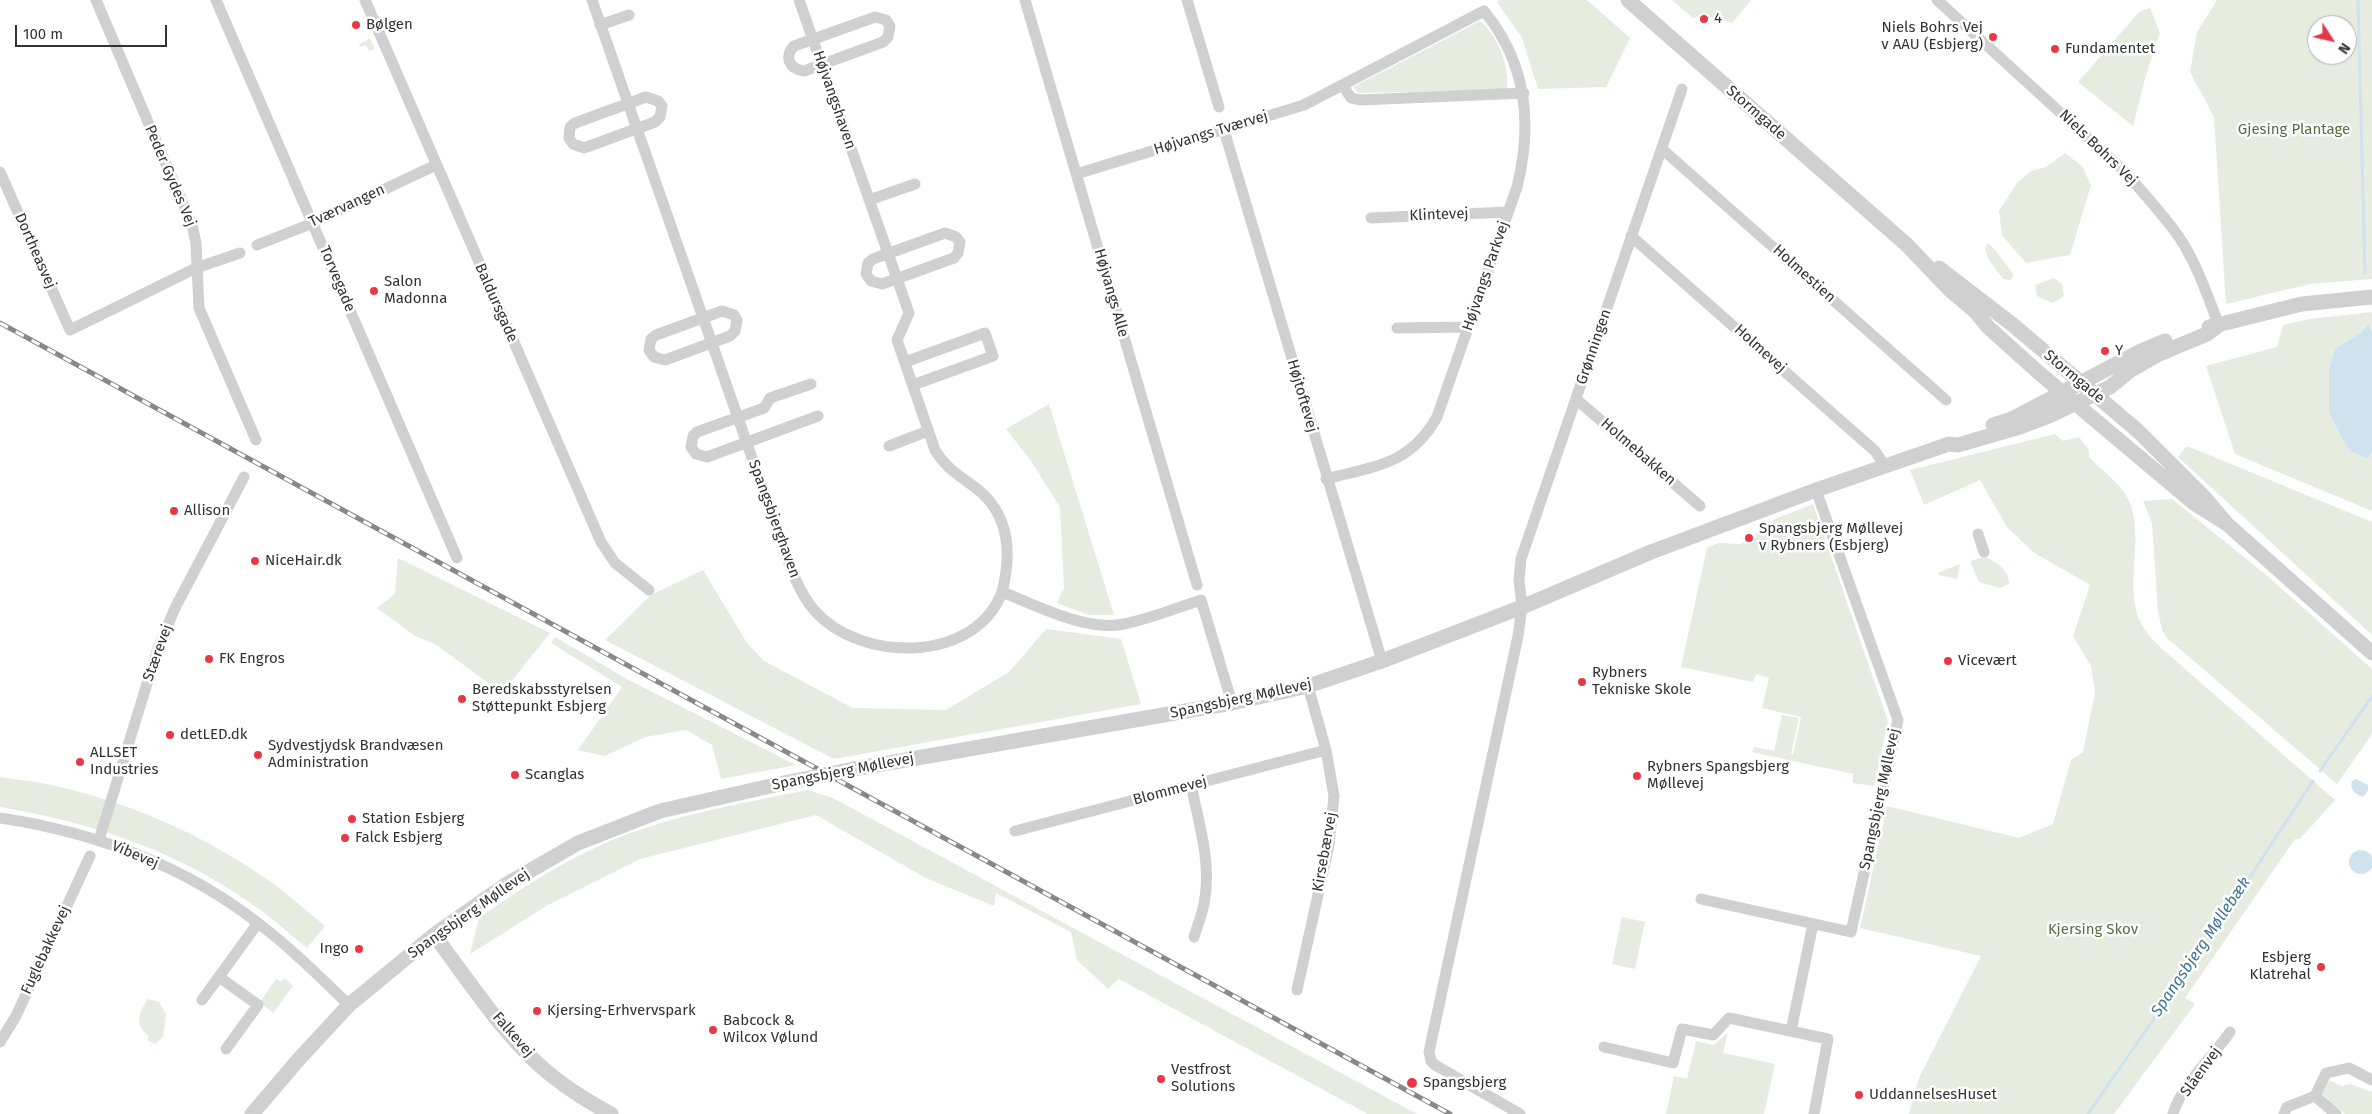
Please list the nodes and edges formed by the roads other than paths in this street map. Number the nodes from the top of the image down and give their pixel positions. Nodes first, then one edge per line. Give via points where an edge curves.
1 (96, 0) edge
2 (216, 0) edge
3 (365, 0) edge
4 (592, 0) edge
5 (799, 0) edge
6 (1025, 0) edge
7 (1187, 0) edge
8 (1628, 0) edge
9 (1937, 0) edge
10 (1484, 11) joint
11 (628, 15) dead end
12 (600, 25) junction
13 (813, 39) junction
14 (822, 64) junction
15 (1343, 86) junction
16 (1682, 89) dead end
17 (1524, 93) junction
18 (629, 104) junction
19 (1219, 107) dead end
20 (638, 129) junction
21 (1224, 130) junction
22 (1662, 149) junction
23 (436, 164) junction
24 (0, 172) edge
25 (1076, 174) junction
26 (915, 184) dead end
27 (869, 200) junction
28 (1508, 212) junction
29 (1371, 218) dead end
30 (313, 223) junction
31 (1631, 236) junction
32 (258, 245) dead end
33 (1907, 245) junction
34 (240, 253) dead end
35 (888, 254) junction
36 (196, 268) junction
37 (897, 279) junction
38 (2372, 297) edge
39 (703, 318) junction
40 (2219, 326) junction
41 (1468, 327) junction
42 (1397, 328) dead end
43 (712, 343) junction
44 (905, 362) junction
45 (811, 384) dead end
46 (913, 385) junction
47 (2072, 388) junction
48 (1576, 399) junction
49 (2085, 399) junction
50 (1946, 400) dead end
51 (818, 416) dead end
52 (738, 417) junction
53 (928, 431) junction
54 (256, 440) dead end
55 (747, 442) junction
56 (1949, 444) junction
57 (889, 446) dead end
58 (1884, 466) junction
59 (244, 477) dead end
60 (1326, 479) junction
61 (1816, 490) junction
62 (1700, 506) dead end
63 (2227, 524) junction
64 (1978, 534) dead end
65 (1984, 552) dead end
66 (457, 558) dead end
67 (1197, 585) dead end
68 (650, 590) dead end
69 (1002, 592) junction
70 (1522, 607) junction
71 (2372, 653) edge
72 (1382, 661) junction
73 (1308, 686) junction
74 (1232, 702) junction
75 (1326, 750) junction
76 (1191, 785) junction
77 (0, 818) edge
78 (1015, 831) dead end
79 (99, 840) junction
80 (90, 856) dead end
81 (1701, 899) dead end
82 (258, 923) junction
83 (1813, 924) junction
84 (434, 935) junction
85 (1194, 938) dead end
86 (219, 977) junction
87 (1297, 990) dead end
88 (202, 1000) dead end
89 (349, 1005) junction
90 (1790, 1031) junction
91 (2230, 1032) dead end
92 (0, 1042) edge
93 (1604, 1047) dead end
94 (226, 1049) dead end
95 (2372, 1080) edge
96 (2315, 1096) junction
97 (252, 1114) edge
98 (611, 1114) edge
99 (1520, 1114) edge
100 (1814, 1114) edge
101 (2173, 1114) edge
102 (2284, 1114) edge
103 (2336, 1114) edge

1 - 36 street, Peder Gydes Vej via 192,225
2 - 30 street, Torvegade
3 - 23 street, Baldursgade
4 - 12 street, Spangsbjerghaven
5 - 13 street, Højvangshaven
6 - 25 street, Højvangs Alle
7 - 19 street
8 - 33 street, Stormgade
9 - 40 street, Niels Bohrs Vej via 2122,169 2149,199 2188,252
10 - 15 street, Højvangs Tværvej
10 - 17 street, Højvangs Parkvej via 1499,29 1513,55
11 - 12 street
12 - 18 street, Spangsbjerghaven
13 - 14 street, Højvangshaven
13 - 14 street via 794,46 788,61 793,68 804,71
13 - 14 street via 875,17 886,20 890,26 883,42
14 - 27 street, Højvangshaven
15 - 17 street via 1351,98 1360,100
15 - 21 street, Højvangs Tværvej via 1304,105
16 - 22 street, Grønningen
17 - 28 street, Højvangs Parkvej via 1524,158
18 - 20 street, Spangsbjerghaven
18 - 20 street via 646,97 662,106 660,117 655,122
18 - 20 street via 575,123 570,127 569,138 573,144 584,148
20 - 39 street, Spangsbjerghaven
21 - 25 street, Højvangs Tværvej
21 - 60 street, Højtoftevej
22 - 31 street, Grønningen
22 - 50 street, Holmestien
23 - 30 street, Tværvangen
23 - 68 street, Baldursgade via 601,542 615,563
24 - 36 street, Dortheasvej via 70,330
25 - 67 street, Højvangs Alle
26 - 27 street
27 - 35 street, Højvangshaven
28 - 29 street, Klintevej
28 - 41 street, Højvangs Parkvej
30 - 32 street, Tværvangen
30 - 66 street, Torvegade
31 - 48 street, Grønningen
31 - 58 street, Holmevej via 1875,451
33 - 47 street, Stormgade via 2014,325
33 - 47 street, Stormgade via 1950,290 1976,312 1995,321
34 - 36 street
35 - 37 street, Højvangshaven
35 - 37 street via 868,263 866,274 882,284
35 - 37 street via 945,233 960,242 954,258
36 - 54 street, Peder Gydes Vej via 199,308
37 - 44 street, Højvangshaven via 909,313 897,340
38 - 40 street, Spangsbjerg Møllevej via 2302,304
39 - 43 street, Spangsbjerghaven
39 - 43 street via 722,311 734,315 737,320 735,331 730,336
39 - 43 street via 656,335 651,339 649,350 665,360
40 - 47 street, Spangsbjerg Møllevej via 2203,328 2146,349
40 - 49 street, Spangsbjerg Møllevej via 2145,362 2110,387
41 - 42 street
41 - 60 street, Højvangs Parkvej via 1437,417 1420,442 1394,460
43 - 52 street, Spangsbjerghaven
44 - 46 street, Højvangshaven
44 - 46 street via 985,333 993,356
45 - 52 street, Spangsbjerghaven via 770,398 764,408
46 - 53 street, Højvangshaven
47 - 49 street, Stormgade
47 - 56 street, Spangsbjerg Møllevej via 2014,418 1955,438
48 - 62 street, Holmebakken
48 - 70 street, Grønningen via 1521,559 1518,580
49 - 56 street, Spangsbjerg Møllevej via 2020,427 1958,445
49 - 63 street, Stormgade via 2195,504
49 - 63 street, Stormgade via 2138,431
51 - 55 street, Spangsbjerghaven
52 - 55 street, Spangsbjerghaven
52 - 55 street, Spangsbjerghaven via 698,432 693,436 691,447 696,454 707,457
53 - 57 street
53 - 69 street, Højvangshaven via 943,464 983,494 999,515 1006,539 1008,566
55 - 69 street, Spangsbjerghaven via 797,583 815,610 840,630 870,644 905,648 941,644 964,635 982,621
56 - 58 street, Spangsbjerg Møllevej
58 - 61 street, Spangsbjerg Møllevej
59 - 79 street, Stærevej via 175,608 157,651
60 - 72 street, Højtoftevej
61 - 70 street, Spangsbjerg Møllevej via 1651,552
61 - 83 street, Spangsbjerg Møllevej via 1898,720 1851,932
63 - 71 street, Stormgade
64 - 65 street
69 - 74 street via 1073,619 1096,624 1122,625 1201,600
70 - 72 street, Spangsbjerg Møllevej
70 - 99 street via 1429,1052 1431,1061 1436,1065
72 - 73 street, Spangsbjerg Møllevej
73 - 74 street, Spangsbjerg Møllevej
73 - 75 street, Kirsebærvej
74 - 84 street, Spangsbjerg Møllevej, bridge via 854,769 660,811 578,843 507,884
75 - 76 street, Blommevej
75 - 87 street, Kirsebærvej via 1334,796 1329,845
76 - 78 street, Blommevej
76 - 85 street via 1205,846 1206,878 1204,904
77 - 79 street, Vibevej via 39,824
79 - 82 street, Vibevej via 184,876
80 - 92 street, Fuglebakkevej via 16,1016
81 - 83 street, Spangsbjerg Møllevej
82 - 86 street
82 - 89 street, Vibevej
83 - 90 street
84 - 89 street, Spangsbjerg Møllevej
84 - 98 street, Falkevej via 510,1034 537,1062 584,1099
86 - 88 street
86 - 94 street via 258,1005
89 - 97 street, Spangsbjerg Møllevej
90 - 93 street via 1729,1018 1713,1035 1682,1029 1673,1063
90 - 100 street via 1828,1039
91 - 101 street, Slåenvej via 2188,1086
95 - 96 street via 2349,1068 2326,1073
96 - 102 street via 2287,1107
96 - 103 street

